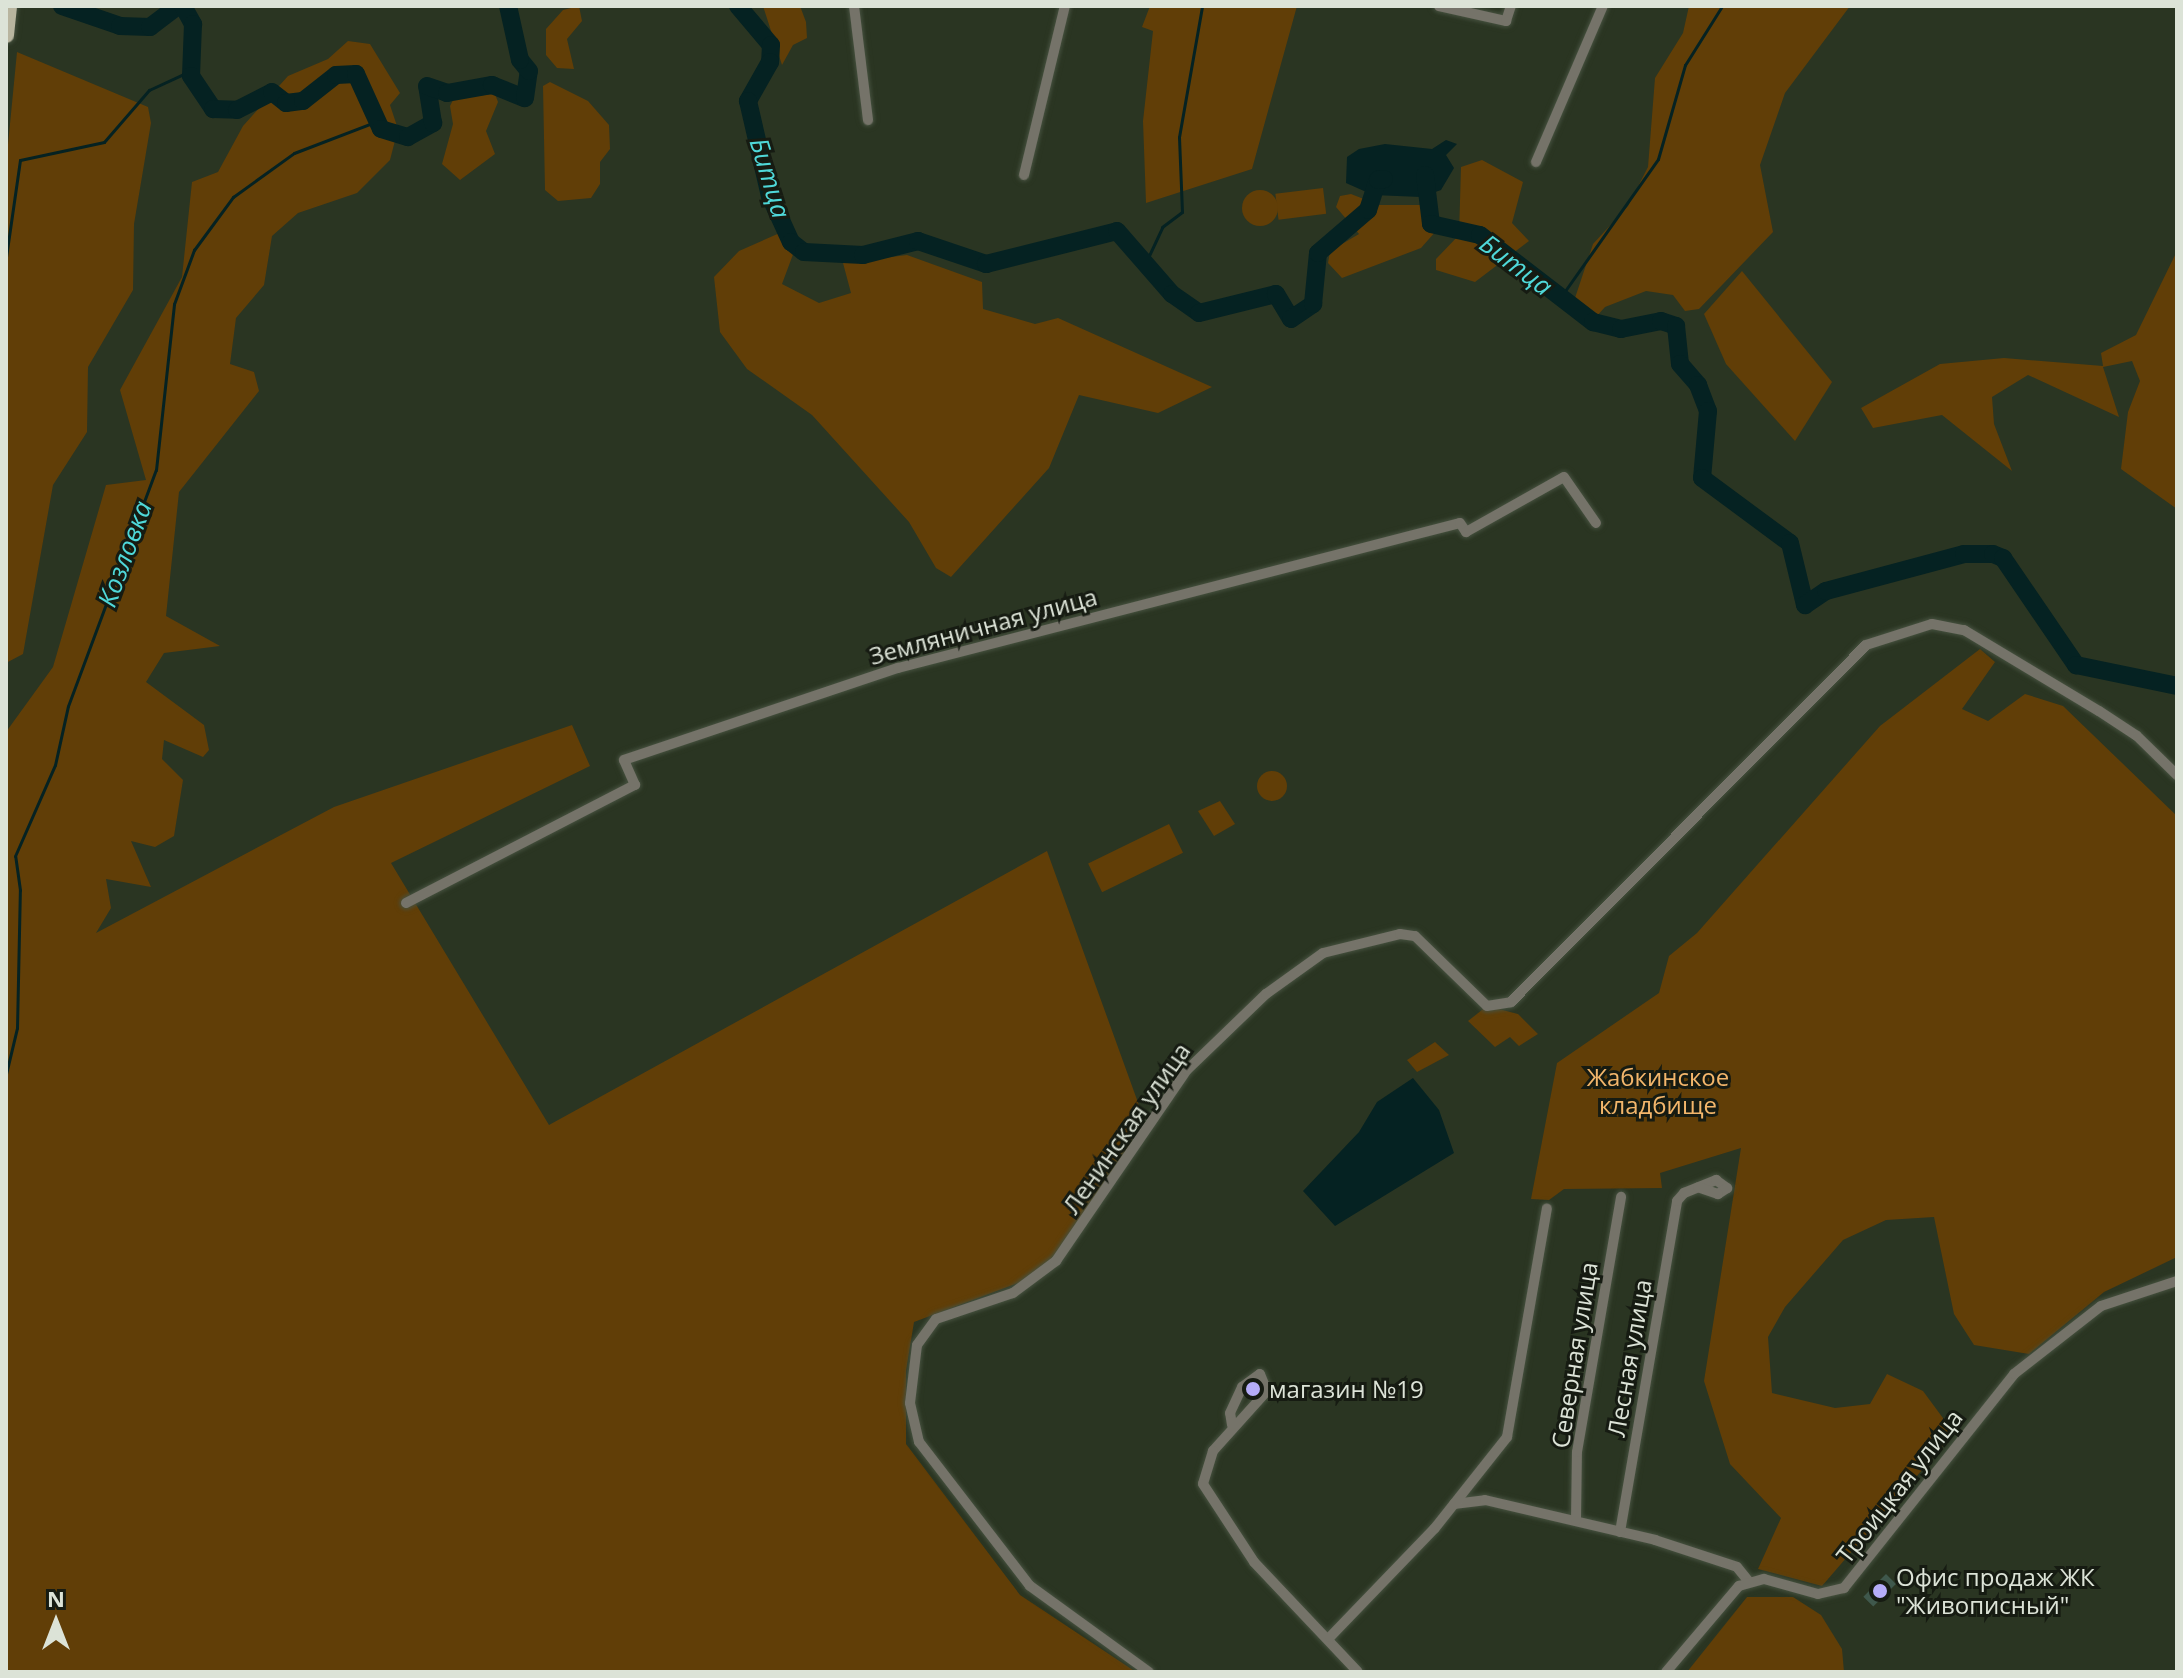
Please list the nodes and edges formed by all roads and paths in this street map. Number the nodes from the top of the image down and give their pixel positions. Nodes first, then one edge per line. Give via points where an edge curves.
1 (854, 6) edge
2 (1065, 6) edge
3 (1439, 6) edge
4 (1511, 6) edge
5 (1603, 6) edge
6 (8, 12) edge
7 (6, 35) edge
8 (868, 120) dead end
9 (1536, 162) dead end
10 (1024, 175) dead end
11 (1596, 523) dead end
12 (2177, 775) edge
13 (406, 903) dead end
14 (1698, 1187) dead end
15 (1621, 1197) dead end
16 (1547, 1208) dead end
17 (2177, 1281) edge
18 (1232, 1425) junction
19 (1469, 1485) junction
20 (1480, 1501) junction
21 (1454, 1504) junction
22 (1576, 1520) junction
23 (1620, 1532) junction
24 (1749, 1582) junction
25 (1330, 1637) junction
26 (1149, 1672) edge
27 (1358, 1672) edge
28 (1666, 1672) edge

1 - 8 street
2 - 10 street
3 - 4 street via 1506,21
5 - 9 street
6 - 7 main road
11 - 13 street, Земляничная улица via 1564,477 1466,532 1460,523 898,668 624,760 635,785
12 - 26 street, Ленинская улица via 2137,736 2099,711 1964,630 1932,624 1866,645 1511,1002 1487,1006 1415,936 1323,953 1266,994 1187,1070 1056,1261 1013,1293 925,1327 917,1345 910,1403 919,1442 1030,1586
14 - 23 street, Лесная улица via 1677,1201
15 - 22 street, Северная улица via 1577,1452
16 - 19 street via 1507,1437
17 - 24 street, Троицкая улица via 2101,1306 2014,1374 1844,1588 1818,1594 1764,1579
18 - 18 street via 1267,1391 1260,1374 1242,1387 1230,1413
18 - 25 street via 1202,1470 1208,1497 1254,1562
19 - 20 street
19 - 21 street
20 - 21 street
20 - 22 street
21 - 25 street
22 - 23 street
23 - 24 street via 1710,1556 1737,1567
24 - 28 street via 1732,1590
25 - 27 street

